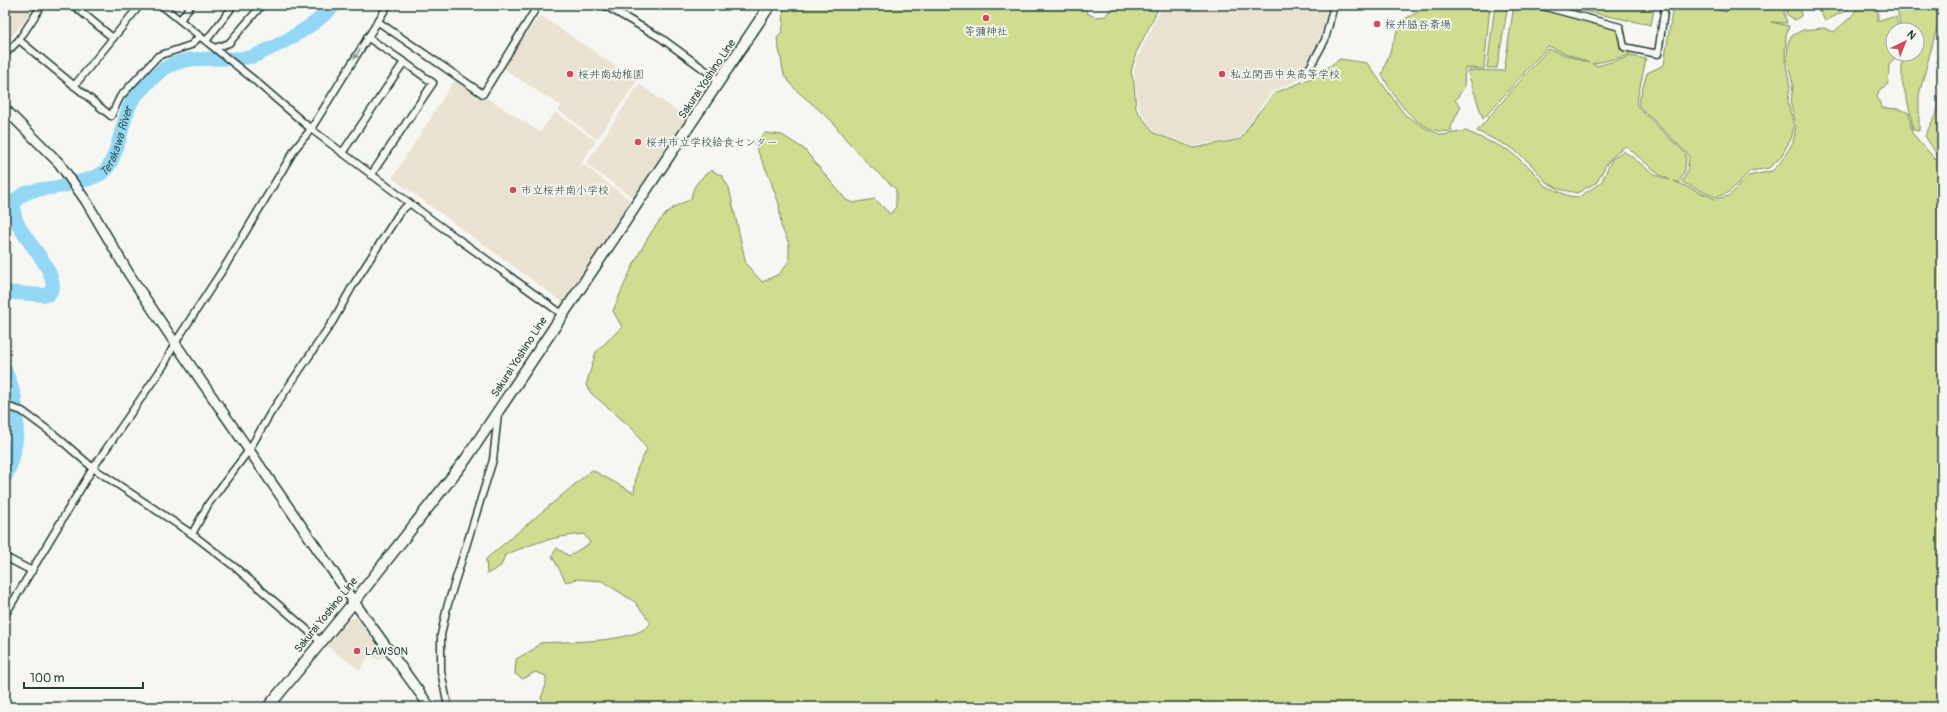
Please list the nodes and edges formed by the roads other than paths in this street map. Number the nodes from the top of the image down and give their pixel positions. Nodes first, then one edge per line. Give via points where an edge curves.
1 (42, 5) edge
2 (73, 5) edge
3 (140, 5) edge
4 (161, 5) edge
5 (191, 5) edge
6 (231, 5) edge
7 (262, 5) edge
8 (388, 5) edge
9 (538, 5) edge
10 (604, 5) edge
11 (770, 5) edge
12 (1334, 5) edge
13 (1538, 5) edge
14 (1665, 5) edge
15 (180, 20) junction
16 (377, 21) junction
17 (200, 36) junction
18 (367, 37) junction
19 (113, 38) junction
20 (19, 40) junction
21 (206, 41) junction
22 (215, 48) junction
23 (5, 54) edge
24 (404, 62) junction
25 (1309, 69) dead end
26 (720, 81) junction
27 (74, 86) junction
28 (5, 109) edge
29 (311, 129) junction
30 (342, 153) junction
31 (371, 175) junction
32 (409, 204) junction
33 (562, 314) junction
34 (175, 344) junction
35 (7, 404) edge
36 (498, 411) junction
37 (249, 450) junction
38 (93, 468) junction
39 (192, 534) junction
40 (5, 557) edge
41 (32, 571) junction
42 (354, 602) junction
43 (5, 615) edge
44 (320, 641) junction
45 (268, 707) edge
46 (430, 707) edge
47 (448, 707) edge

1 - 20 street
2 - 19 street
3 - 19 street
4 - 15 street
5 - 15 street
6 - 21 street via 230,10
7 - 22 street via 229,43
8 - 16 street
9 - 16 street via 483,94
10 - 26 street via 661,38
11 - 26 main road, Sakurai Yoshino Line
12 - 25 street via 1325,40
13 - 14 street via 1620,27 1624,46 1658,54
15 - 17 street
16 - 18 street
17 - 21 street
17 - 27 street via 191,45 158,56 120,97 111,116
18 - 24 street
18 -> 29 street
19 - 27 street
20 - 23 street
20 - 27 street
21 - 22 street
22 - 29 street
24 - 30 street
24 - 31 street via 433,83
26 - 33 main road, Sakurai Yoshino Line via 572,303
28 - 34 street via 59,163 86,201 129,274
29 - 30 street
29 - 34 street via 295,149
30 - 31 street
31 - 32 street
32 - 33 street
32 - 37 street via 400,212 352,287 334,321 270,414
33 - 36 main road, Sakurai Yoshino Line
34 - 37 street
34 - 38 street via 164,365
35 - 38 street via 22,411 56,436
36 - 42 main road, Sakurai Yoshino Line via 466,459
36 - 47 street via 493,460 447,607 441,635 441,671
37 - 39 street via 209,503
37 - 42 street
38 - 39 street
38 - 41 street
39 - 44 street via 236,568
40 - 41 street
41 - 43 street
42 - 44 main road, Sakurai Yoshino Line
42 - 46 street
44 - 45 main road, Sakurai Yoshino Line

